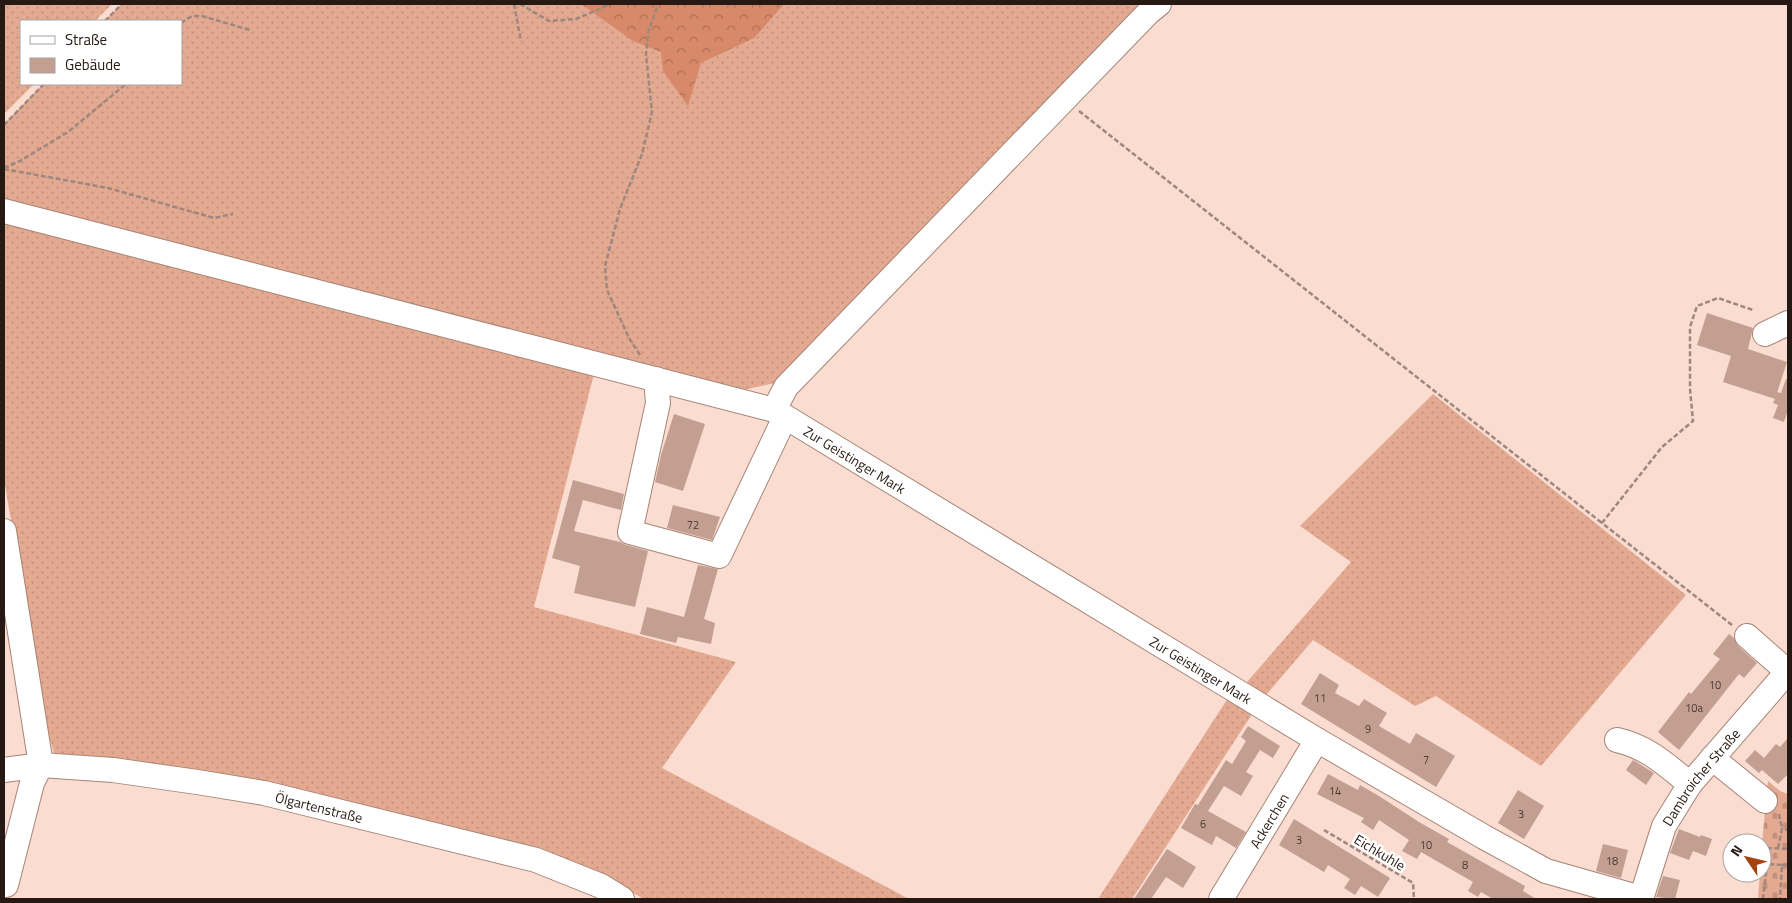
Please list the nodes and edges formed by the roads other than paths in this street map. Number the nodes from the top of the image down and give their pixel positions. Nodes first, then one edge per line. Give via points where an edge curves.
1 (1160, 4) edge
2 (4, 211) edge
3 (1788, 323) edge
4 (1765, 334) dead end
5 (656, 379) junction
6 (779, 413) junction
7 (4, 531) edge
8 (1747, 636) road end
9 (1788, 672) edge
10 (1317, 740) junction
11 (1618, 740) dead end
12 (1712, 758) junction
13 (41, 765) junction
14 (4, 770) edge
15 (1690, 784) junction
16 (1766, 801) dead end
17 (4, 888) edge
18 (622, 899) edge
19 (1221, 899) edge
20 (1641, 899) edge

1 - 6 street via 786,387
2 - 5 street, Zur Geistinger Mark
3 - 4 street
5 - 6 street, Zur Geistinger Mark
5 - 6 street via 658,403 630,532 719,556
6 - 10 street, Zur Geistinger Mark
7 - 13 street
8 - 9 street, Dambroicher Straße
9 - 12 street, Dambroicher Straße
10 - 19 street, Ackerchen
10 - 20 street, Zur Geistinger Mark via 1546,871
11 - 15 street via 1649,751
12 - 15 street, Dambroicher Straße
12 - 16 street
13 - 14 street, Ölgartenstraße
13 - 17 street via 32,783
13 - 18 street, Ölgartenstraße via 113,770 264,793 536,860 601,886
15 - 20 street, Dambroicher Straße via 1664,826

